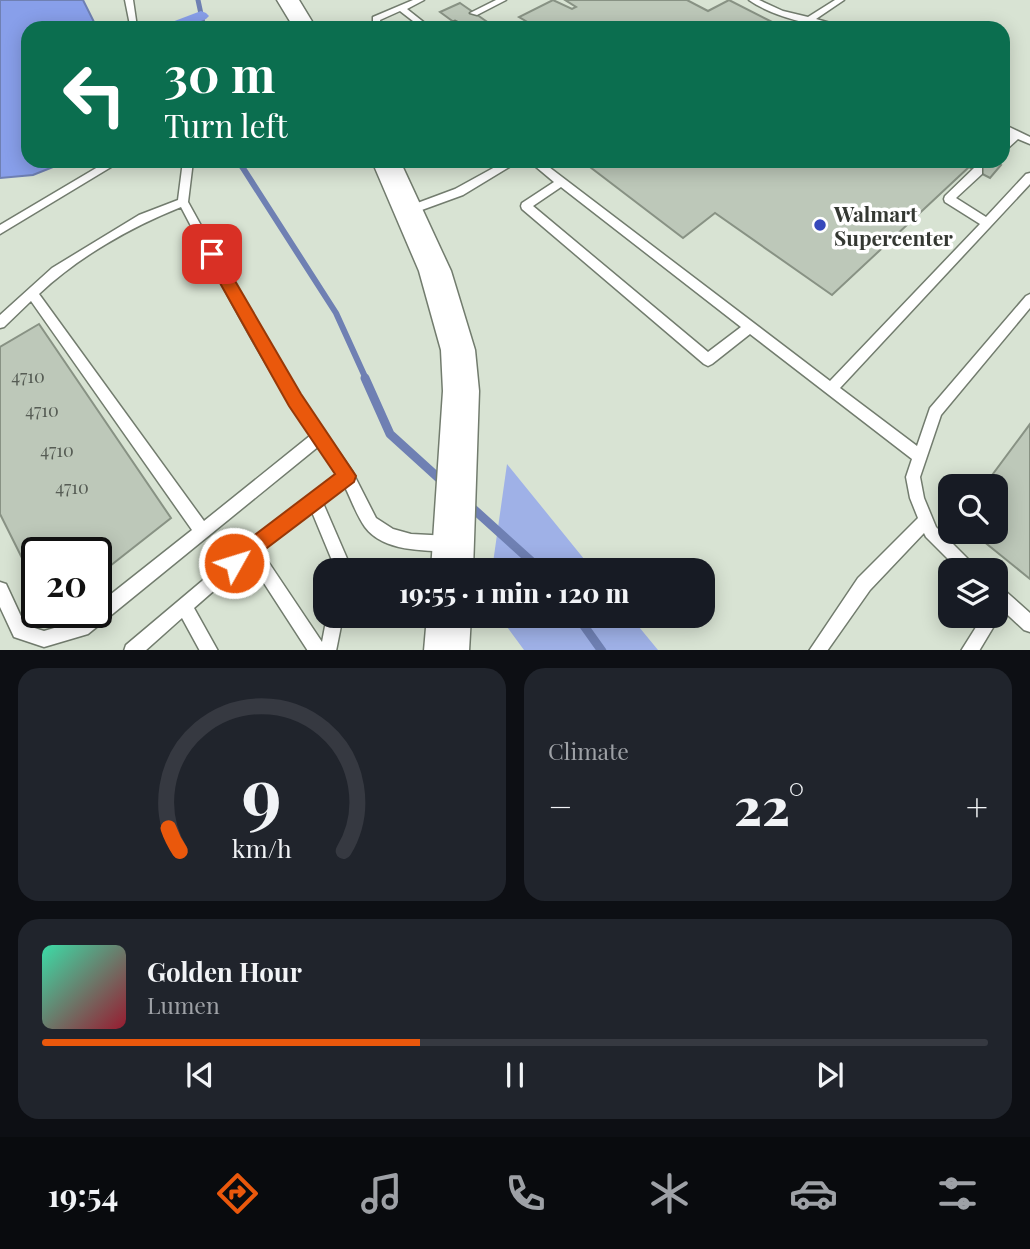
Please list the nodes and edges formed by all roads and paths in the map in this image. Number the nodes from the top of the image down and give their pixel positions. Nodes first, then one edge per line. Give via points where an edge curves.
1 (129, 0) edge
2 (420, 0) edge
3 (502, 0) edge
4 (753, 0) edge
5 (839, 0) edge
6 (293, 1) edge
7 (401, 8) junction
8 (474, 13) dead end
9 (811, 19) junction
10 (133, 21) edge
11 (302, 21) edge
12 (376, 21) edge
13 (418, 21) edge
14 (818, 21) edge
15 (1010, 130) edge
16 (1017, 134) junction
17 (1010, 141) edge
18 (1030, 141) edge
19 (104, 168) edge
20 (188, 168) edge
21 (389, 168) edge
22 (502, 168) edge
23 (543, 168) edge
24 (978, 171) dead end
25 (1030, 177) edge
26 (562, 182) junction
27 (183, 202) junction
28 (408, 211) junction
29 (987, 223) junction
30 (0, 230) edge
31 (33, 294) junction
32 (1030, 299) edge
33 (0, 323) edge
34 (750, 327) junction
35 (831, 389) junction
36 (321, 436) junction
37 (920, 457) junction
38 (347, 476) junction
39 (315, 501) junction
40 (926, 520) junction
41 (201, 530) junction
42 (453, 542) edge
43 (251, 549) junction
44 (340, 558) edge
45 (957, 558) edge
46 (0, 590) edge
47 (184, 606) junction
48 (1008, 609) edge
49 (1030, 624) edge
50 (333, 628) edge
51 (448, 628) edge
52 (984, 628) edge
53 (132, 650) edge
54 (210, 650) edge
55 (318, 650) edge
56 (328, 650) edge
57 (446, 650) edge
58 (817, 650) edge
59 (969, 650) edge

1 - 10 lane
2 - 7 lane
3 - 8 lane
4 - 9 lane via 780,13
5 - 9 lane
6 - 11 street
7 - 12 lane
7 - 13 lane
9 - 14 lane
15 - 16 lane
16 - 17 lane
16 - 18 lane
19 - 30 lane
20 - 27 lane via 181,190
21 - 28 street
22 - 28 lane via 470,187
23 - 26 lane
24 - 29 lane via 949,200
25 - 29 lane
26 - 34 lane
26 - 34 lane via 526,206 708,360
27 - 31 lane via 143,218 56,271
27 - 36 lane via 254,331
28 - 42 street via 435,271 458,350 461,404
29 - 35 lane
31 - 33 lane
31 - 41 lane
32 - 37 lane via 935,412
34 - 35 lane
35 - 37 lane
36 - 38 lane
36 - 41 lane
37 - 40 lane via 913,477
38 - 39 lane
38 - 42 lane via 371,523 389,536 411,542
39 - 43 lane
39 - 44 lane
40 - 45 lane via 931,532
40 - 58 lane via 864,584
41 - 46 lane via 82,628 44,639 20,631
43 - 47 lane
43 - 55 lane
47 - 53 lane
47 - 54 lane
48 - 49 lane
50 - 56 lane
51 - 57 street
52 - 59 lane

